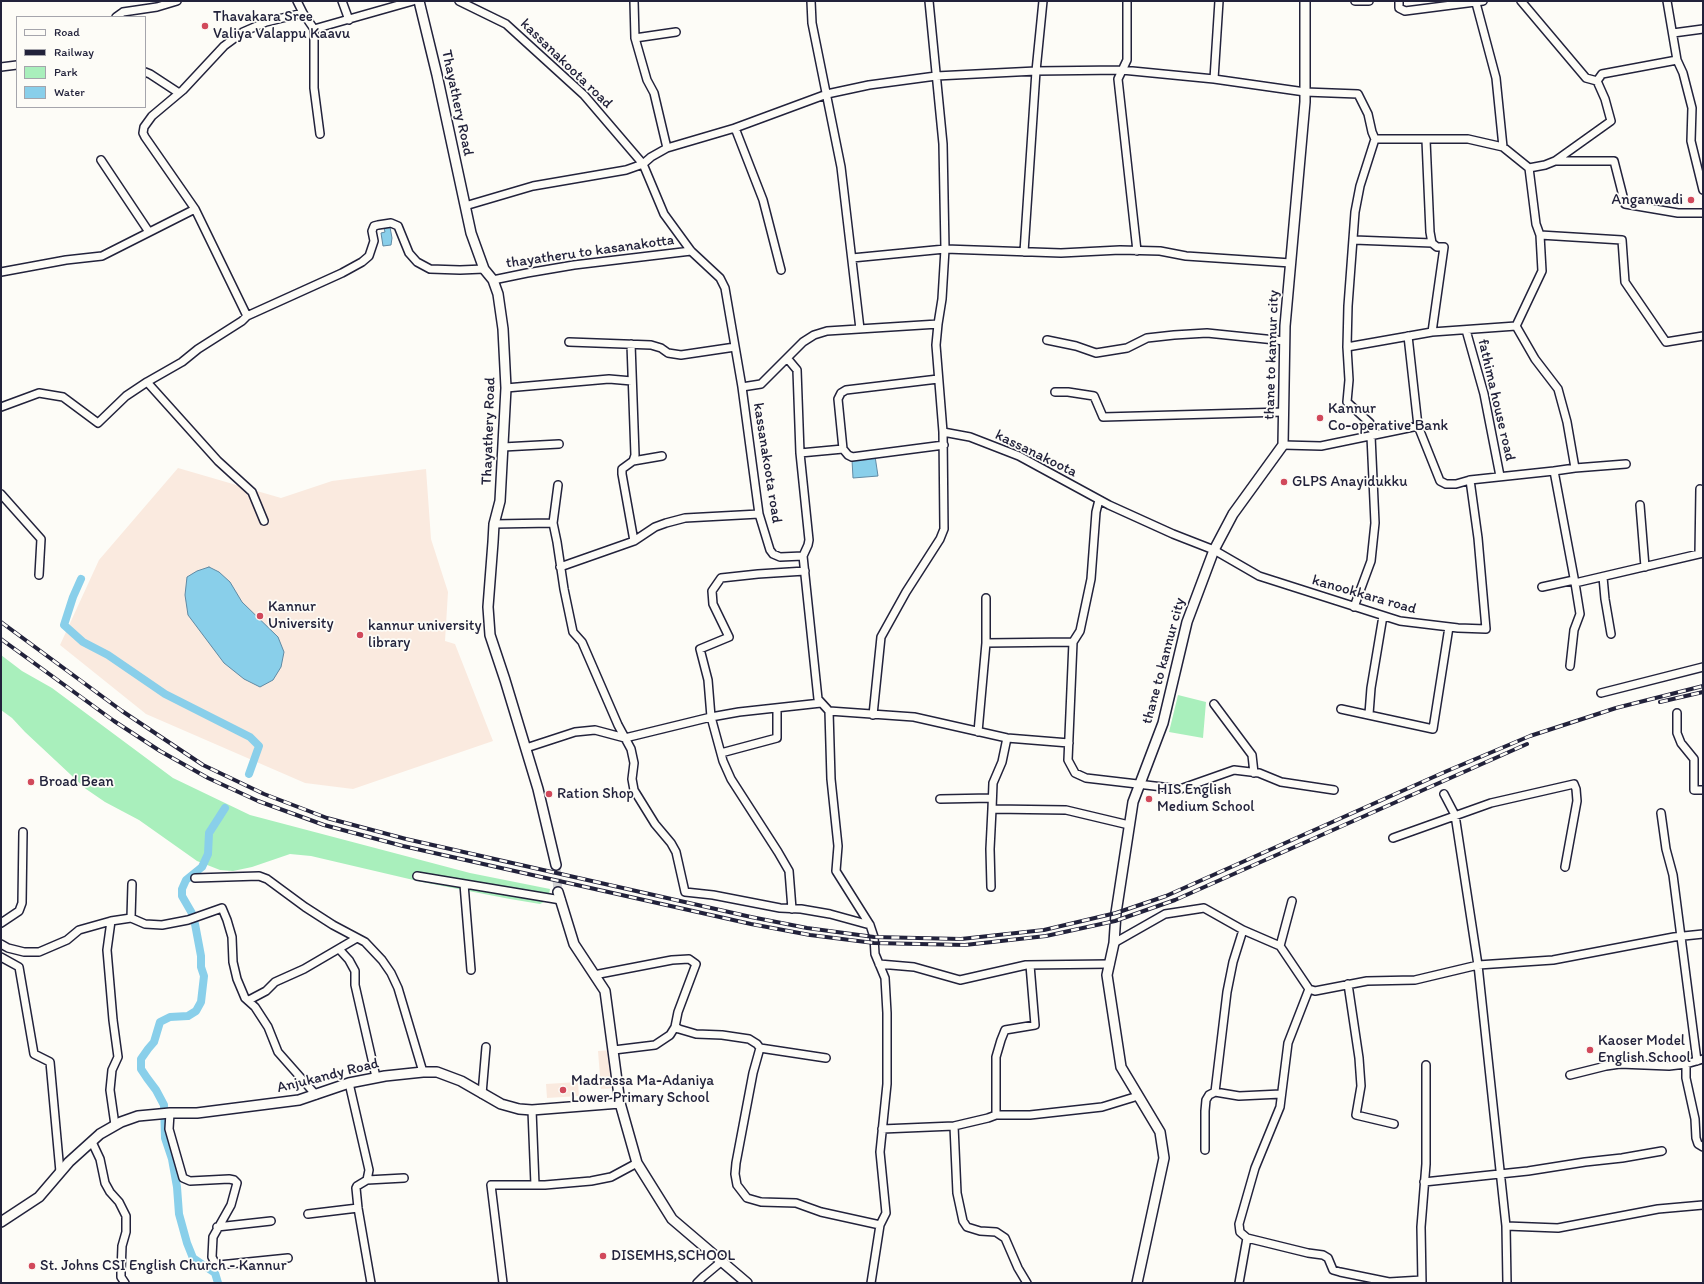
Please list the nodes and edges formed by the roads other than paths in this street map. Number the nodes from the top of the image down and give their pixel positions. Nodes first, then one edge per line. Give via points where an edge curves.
1 (177, 1) edge
2 (297, 1) edge
3 (342, 1) edge
4 (413, 1) edge
5 (419, 1) edge
6 (459, 1) edge
7 (634, 1) edge
8 (811, 1) edge
9 (929, 1) edge
10 (1043, 1) edge
11 (1127, 1) edge
12 (1219, 1) edge
13 (1305, 1) edge
14 (1355, 1) edge
15 (1369, 1) edge
16 (1399, 1) edge
17 (1521, 1) edge
18 (1667, 1) edge
19 (1480, 2) edge
20 (303, 13) junction
21 (117, 16) edge
22 (349, 20) junction
23 (314, 29) junction
24 (1703, 29) edge
25 (676, 32) dead end
26 (1673, 33) junction
27 (636, 38) junction
28 (1677, 60) junction
29 (16, 65) edge
30 (1, 67) edge
31 (1122, 70) junction
32 (1036, 71) junction
33 (146, 72) edge
34 (936, 76) junction
35 (1214, 79) junction
36 (1597, 81) junction
37 (1304, 92) junction
38 (179, 94) junction
39 (827, 94) junction
40 (735, 128) junction
41 (320, 134) dead end
42 (1375, 139) junction
43 (1426, 140) junction
44 (1503, 147) junction
45 (667, 148) junction
46 (101, 160) dead end
47 (1555, 161) junction
48 (644, 164) junction
49 (1529, 168) junction
50 (1703, 190) edge
51 (465, 206) junction
52 (195, 209) junction
53 (1703, 213) edge
54 (149, 232) junction
55 (1540, 236) junction
56 (1354, 240) junction
57 (1432, 243) junction
58 (945, 249) junction
59 (691, 251) junction
60 (1137, 251) junction
61 (1024, 252) junction
62 (852, 258) junction
63 (1291, 263) junction
64 (484, 269) junction
65 (781, 270) dead end
66 (1, 272) edge
67 (493, 280) junction
68 (247, 316) junction
69 (938, 324) junction
70 (1516, 326) junction
71 (860, 329) junction
72 (1466, 330) junction
73 (1432, 332) junction
74 (1408, 336) junction
75 (1703, 336) edge
76 (1047, 340) dead end
77 (1285, 341) junction
78 (569, 342) dead end
79 (630, 344) junction
80 (735, 347) junction
81 (1347, 347) junction
82 (787, 358) junction
83 (938, 379) junction
84 (632, 381) junction
85 (147, 382) junction
86 (506, 388) junction
87 (742, 388) junction
88 (1055, 392) dead end
89 (1, 407) edge
90 (1284, 412) junction
91 (1418, 426) junction
92 (944, 432) junction
93 (1373, 436) junction
94 (559, 444) dead end
95 (944, 445) junction
96 (1283, 445) junction
97 (503, 447) junction
98 (843, 449) junction
99 (800, 453) junction
100 (662, 456) dead end
101 (633, 461) junction
102 (1626, 464) dead end
103 (1574, 468) junction
104 (1554, 471) junction
105 (1500, 476) junction
106 (1470, 480) junction
107 (558, 485) dead end
108 (1700, 489) dead end
109 (1, 494) edge
110 (1099, 500) junction
111 (1640, 505) dead end
112 (758, 514) junction
113 (264, 521) dead end
114 (553, 523) junction
115 (494, 524) junction
116 (634, 541) junction
117 (1214, 550) junction
118 (1701, 553) edge
119 (804, 556) junction
120 (560, 567) junction
121 (1644, 567) junction
122 (805, 571) junction
123 (39, 575) dead end
124 (1603, 577) junction
125 (1574, 581) junction
126 (1542, 587) dead end
127 (986, 598) dead end
128 (1354, 607) junction
129 (1383, 616) junction
130 (1449, 627) junction
131 (1611, 634) dead end
132 (1073, 642) junction
133 (986, 643) junction
134 (1570, 666) dead end
135 (1703, 667) edge
136 (1602, 693) dead end
137 (821, 703) junction
138 (1214, 704) dead end
139 (778, 708) junction
140 (1341, 708) dead end
141 (829, 711) junction
142 (1677, 713) dead end
143 (1369, 714) junction
144 (873, 715) junction
145 (711, 717) junction
146 (978, 732) junction
147 (625, 738) junction
148 (1007, 738) junction
149 (1068, 744) junction
150 (526, 748) junction
151 (721, 753) junction
152 (1254, 773) junction
153 (1140, 784) junction
154 (1334, 790) dead end
155 (1703, 790) edge
156 (1444, 794) dead end
157 (992, 798) junction
158 (940, 799) dead end
159 (992, 809) junction
160 (1661, 813) dead end
161 (1455, 815) junction
162 (1129, 826) junction
163 (22, 832) dead end
164 (1393, 838) dead end
165 (556, 865) tunnel mouth
166 (1565, 867) dead end
167 (417, 876) dead end
168 (195, 878) dead end
169 (132, 884) dead end
170 (464, 884) junction
171 (991, 887) dead end
172 (560, 896) joint
173 (1292, 901) dead end
174 (792, 908) junction
175 (131, 918) junction
176 (112, 921) junction
177 (1, 923) edge
178 (870, 925) junction
179 (1243, 930) junction
180 (1703, 934) edge
181 (1680, 937) junction
182 (357, 938) junction
183 (1114, 943) junction
184 (1, 944) edge
185 (1280, 946) junction
186 (339, 949) junction
187 (1, 957) edge
188 (879, 964) junction
189 (1110, 964) junction
190 (1030, 965) junction
191 (1478, 965) junction
192 (471, 970) dead end
193 (594, 975) junction
194 (1348, 984) junction
195 (1309, 989) junction
196 (249, 1000) junction
197 (675, 1027) junction
198 (486, 1047) dead end
199 (760, 1048) junction
200 (614, 1050) junction
201 (826, 1058) dead end
202 (1700, 1060) edge
203 (1686, 1064) junction
204 (1426, 1065) dead end
205 (423, 1072) junction
206 (1570, 1075) dead end
207 (376, 1078) junction
208 (349, 1083) junction
209 (1215, 1092) junction
210 (482, 1094) junction
211 (1281, 1094) junction
212 (316, 1095) junction
213 (1138, 1096) junction
214 (620, 1103) junction
215 (532, 1110) junction
216 (170, 1113) junction
217 (996, 1115) junction
218 (1394, 1124) dead end
219 (116, 1125) junction
220 (954, 1126) junction
221 (882, 1130) junction
222 (92, 1142) junction
223 (1703, 1147) edge
224 (1205, 1150) dead end
225 (1662, 1151) dead end
226 (637, 1163) junction
227 (60, 1172) junction
228 (1500, 1174) junction
229 (404, 1178) dead end
230 (367, 1180) junction
231 (1424, 1182) junction
232 (535, 1185) junction
233 (1703, 1205) edge
234 (358, 1208) junction
235 (308, 1214) dead end
236 (1, 1222) edge
237 (271, 1222) dead end
238 (880, 1225) junction
239 (1506, 1226) junction
240 (217, 1227) junction
241 (1247, 1238) junction
242 (288, 1258) dead end
243 (722, 1261) junction
244 (1422, 1282) edge
245 (125, 1283) edge
246 (371, 1283) edge
247 (503, 1283) edge
248 (698, 1283) edge
249 (747, 1283) edge
250 (870, 1283) edge
251 (1027, 1283) edge
252 (1137, 1283) edge
253 (1239, 1283) edge
254 (1507, 1283) edge

1 - 21 street via 123,12
2 - 20 street
3 - 22 street
4 - 22 street
5 - 51 street, Thayathery Road
6 - 48 street, kassanakoota road via 506,24 584,95
7 - 27 street
8 - 39 street via 812,23
9 - 34 street
10 - 32 street
11 - 31 street via 1127,60
12 - 35 street
13 - 37 street, thane to kannur city
14 - 15 street
16 - 19 street via 1399,8 1405,11
17 - 36 street via 1586,78
18 - 26 street
19 - 44 street via 1496,78
20 - 23 street
20 - 38 street via 266,22 243,32 224,46
22 - 23 street
23 - 41 street via 314,88
24 - 26 street
25 - 27 street
26 - 28 street
27 - 45 street via 647,80 654,93
28 - 36 street via 1602,74
28 - 50 street via 1692,108 1691,141
29 - 30 street
31 - 32 street
31 - 35 street
31 - 60 street via 1118,79
32 - 34 street
32 - 61 street
33 - 38 street
34 - 39 street via 869,85
34 - 58 street via 943,144
35 - 37 street
36 - 47 street via 1611,120
37 - 42 street via 1358,94 1368,114
37 - 63 street, thane to kannur city
38 - 52 street via 148,121 143,133
39 - 40 street
39 - 62 street via 841,167
40 - 45 street
40 - 65 street via 763,200
42 - 43 street
42 - 56 street via 1360,186 1355,212
43 - 44 street via 1468,139
43 - 57 street
44 - 49 street
45 - 48 street
46 - 54 street
47 - 49 street
47 - 53 street via 1614,161 1625,204 1678,213
48 - 51 street via 614,173 534,186
48 - 59 street, kassanakoota road via 664,214
49 - 55 street via 1536,224
51 - 64 street, Thayathery Road via 471,233
52 - 54 street
52 - 68 street
54 - 66 street via 102,256
55 - 70 street via 1542,272
55 - 75 street via 1622,240 1625,282 1666,342
56 - 57 street
56 - 81 street
57 - 73 street via 1437,247 1444,247
58 - 61 street
58 - 62 street
58 - 69 street
59 - 67 street, thayatheru to kasanakotta via 574,265
59 - 80 street, kassanakoota road via 720,278 726,288
60 - 61 street
60 - 63 street
62 - 71 street
63 - 77 street, thane to kannur city
64 - 67 street, Thayathery Road
64 - 68 street via 430,269 417,262 409,253 398,226 392,223 378,225 374,226 372,231 374,241 369,256 362,262 342,274
67 - 86 street, Thayathery Road via 498,294 503,329
68 - 85 street via 182,362
69 - 71 street
69 - 83 street
70 - 72 street
70 - 103 street via 1535,359 1558,389 1567,422
71 - 82 street via 827,331 814,335
72 - 73 street
72 - 105 street, fathima house road via 1484,394
73 - 74 street
74 - 81 street
74 - 91 street
76 - 77 street via 1096,353 1127,348 1147,338 1174,335 1207,333
77 - 90 street, thane to kannur city
78 - 79 street
79 - 80 street via 651,345 668,353 681,355
79 - 84 street
80 - 87 street, kassanakoota road
81 - 93 street via 1347,402 1370,423
82 - 87 street via 761,384
82 - 99 street via 797,370
83 - 92 street
83 - 98 street via 846,390 841,393 838,399
84 - 86 street via 609,379
84 - 101 street via 635,455
85 - 89 street via 126,396 98,423 63,397 39,393
85 - 113 street via 218,461 252,492
86 - 97 street, Thayathery Road
87 - 112 street, kassanakoota road
88 - 90 street via 1094,396 1103,417
90 - 96 street, thane to kannur city
91 - 93 street
91 - 106 street via 1440,481 1456,484
92 - 95 street
92 - 110 street, kassanakoota via 970,437 1019,456
93 - 96 street via 1321,446
93 - 128 street via 1375,523 1371,561
94 - 97 street
95 - 98 street via 852,457
95 - 144 street via 944,529 881,637
96 - 117 street, thane to kannur city via 1233,514
97 - 115 street, Thayathery Road via 500,501
98 - 99 street
99 - 119 street via 809,540
100 - 101 street
101 - 116 street via 622,469 622,474
102 - 103 street
103 - 104 street
104 - 105 street
104 - 125 street
105 - 106 street
106 - 130 street, kanookkara road via 1486,629
107 - 114 street
108 - 118 street
109 - 123 street via 41,539
110 - 117 street, kassanakoota via 1172,534
110 - 132 street via 1091,579 1080,631
111 - 121 street
112 - 116 street via 685,518 655,527
112 - 119 street, kassanakoota road via 773,554 780,557
114 - 115 street
114 - 120 street
115 - 150 street, Thayathery Road via 488,607 490,635
116 - 120 street
117 - 128 street, kanookkara road via 1259,576
117 - 153 street, thane to kannur city via 1187,622 1163,724
118 - 121 street
119 - 122 street
120 - 147 street via 573,632 582,642
121 - 124 street
122 - 137 street via 818,699
122 - 145 street via 721,578 712,591 713,604 729,637 700,649 708,680
124 - 125 street
124 - 131 street
125 - 126 street
125 - 134 street via 1580,614 1574,630
127 - 133 street
128 - 129 street, kanookkara road
129 - 130 street, kanookkara road via 1400,621
129 - 143 street
130 - 143 street via 1433,729
132 - 133 street
132 - 149 street
133 - 146 street
135 - 136 street
137 - 139 street
137 - 141 street
138 - 152 street via 1252,755
139 - 145 street
139 - 151 street via 777,738
140 - 143 street
141 - 144 street
141 - 178 street via 830,779 838,846 836,871
142 - 155 street via 1677,733 1681,743 1694,759 1694,790
144 - 146 street via 914,717
145 - 147 street
145 - 151 street
146 - 148 street
147 - 150 street via 595,730 575,732
147 - 174 street via 634,763 634,790 676,852 685,892 765,906
148 - 149 street
148 - 157 street via 1002,762 993,783
149 - 153 street via 1068,760 1075,773 1086,778
150 - 165 street, Thayathery Road
151 - 174 street via 731,779 789,871
152 - 153 street via 1234,770 1180,789
152 - 154 street via 1281,782
153 - 162 street, thane to kannur city via 1133,802
156 - 161 street
157 - 158 street
157 - 159 street
159 - 162 street via 1066,810
159 - 171 street
160 - 181 street via 1666,849 1674,875
161 - 164 street
161 - 166 street via 1491,803 1574,784 1577,800
161 - 191 street
162 - 183 street, thane to kannur city
163 - 177 street via 22,902 19,911
167 - 170 street
168 - 182 street via 259,876
169 - 175 street
170 - 172 street
170 - 192 street
172 - 193 street via 574,944
173 - 185 street
174 - 178 street via 830,914
175 - 176 street
175 - 196 street via 145,924 162,925 188,920 222,908 232,937 237,979 245,998
176 - 184 street via 79,930 67,940 39,952 24,952
176 - 219 street via 107,950 118,1057 112,1070 110,1090
178 - 188 street
179 - 183 street via 1225,918 1200,908 1165,914
179 - 185 street
179 - 209 street via 1227,992
180 - 181 street
181 - 191 street via 1553,960
181 - 202 street
182 - 186 street
182 - 205 street via 365,942 391,973 398,988
183 - 189 street, thane to kannur city
185 - 195 street
186 - 196 street via 276,982
186 - 207 street via 355,971 355,985
187 - 227 street via 19,967 34,1054 50,1062
188 - 190 street via 914,967 960,980
188 - 221 street via 886,978 888,1013 887,1084
189 - 190 street
189 - 213 street, thane to kannur city via 1107,975 1121,1067
190 - 217 street via 1035,1025 1005,1030 996,1057
191 - 194 street via 1415,980
191 - 228 street
193 - 197 street via 689,959 696,964
193 - 200 street via 605,990
194 - 195 street via 1315,991
194 - 218 street via 1361,1086 1356,1115
195 - 211 street via 1288,1043
196 - 212 street via 271,1033 275,1048
197 - 199 street via 696,1034 749,1040
197 - 200 street via 670,1036 654,1045
198 - 210 street
199 - 201 street
199 - 238 street via 753,1073 735,1174 740,1191 747,1198 760,1202 796,1203 821,1212
200 - 214 street
202 - 203 street
203 - 206 street via 1620,1064 1591,1068
203 - 223 street via 1696,1138 1698,1144
204 - 231 street
205 - 207 street, Anjukandy Road
205 - 210 street, Anjukandy Road via 437,1072 461,1081
207 - 208 street, Anjukandy Road
208 - 212 street, Anjukandy Road
208 - 230 street via 369,1170
209 - 211 street via 1240,1096
209 - 224 street via 1206,1100
210 - 215 street, Anjukandy Road via 501,1104
211 - 241 street via 1280,1107 1255,1168 1239,1224 1240,1232
212 - 216 street, Anjukandy Road via 244,1108
213 - 217 street via 1102,1108 1030,1115
213 - 252 street, thane to kannur city via 1160,1132 1164,1158
214 - 215 street, Anjukandy Road
214 - 226 street
215 - 232 street
216 - 219 street, Anjukandy Road via 138,1116
216 - 240 street via 169,1129 183,1178 190,1181 229,1179 236,1182 231,1205
217 - 220 street
219 - 222 street, Anjukandy Road
220 - 221 street
220 - 251 street via 957,1193 963,1221 967,1227 996,1232 1005,1238
221 - 238 street via 880,1152 886,1213
222 - 227 street, Anjukandy Road
222 - 245 street via 100,1159 105,1184 126,1216 121,1272
225 - 228 street
226 - 232 street via 611,1177
226 - 243 street via 672,1219
227 - 236 street, Anjukandy Road via 39,1197
228 - 231 street
228 - 239 street
229 - 230 street
230 - 234 street via 356,1188
231 - 244 street via 1421,1227
232 - 247 street via 491,1185
233 - 239 street via 1658,1209 1558,1228
234 - 235 street
234 - 246 street
237 - 240 street
238 - 250 street
239 - 254 street
240 - 242 street via 212,1244 212,1257 215,1263
241 - 244 street via 1322,1255 1328,1258 1333,1270 1340,1272 1389,1282
241 - 253 street
243 - 248 street
243 - 249 street

